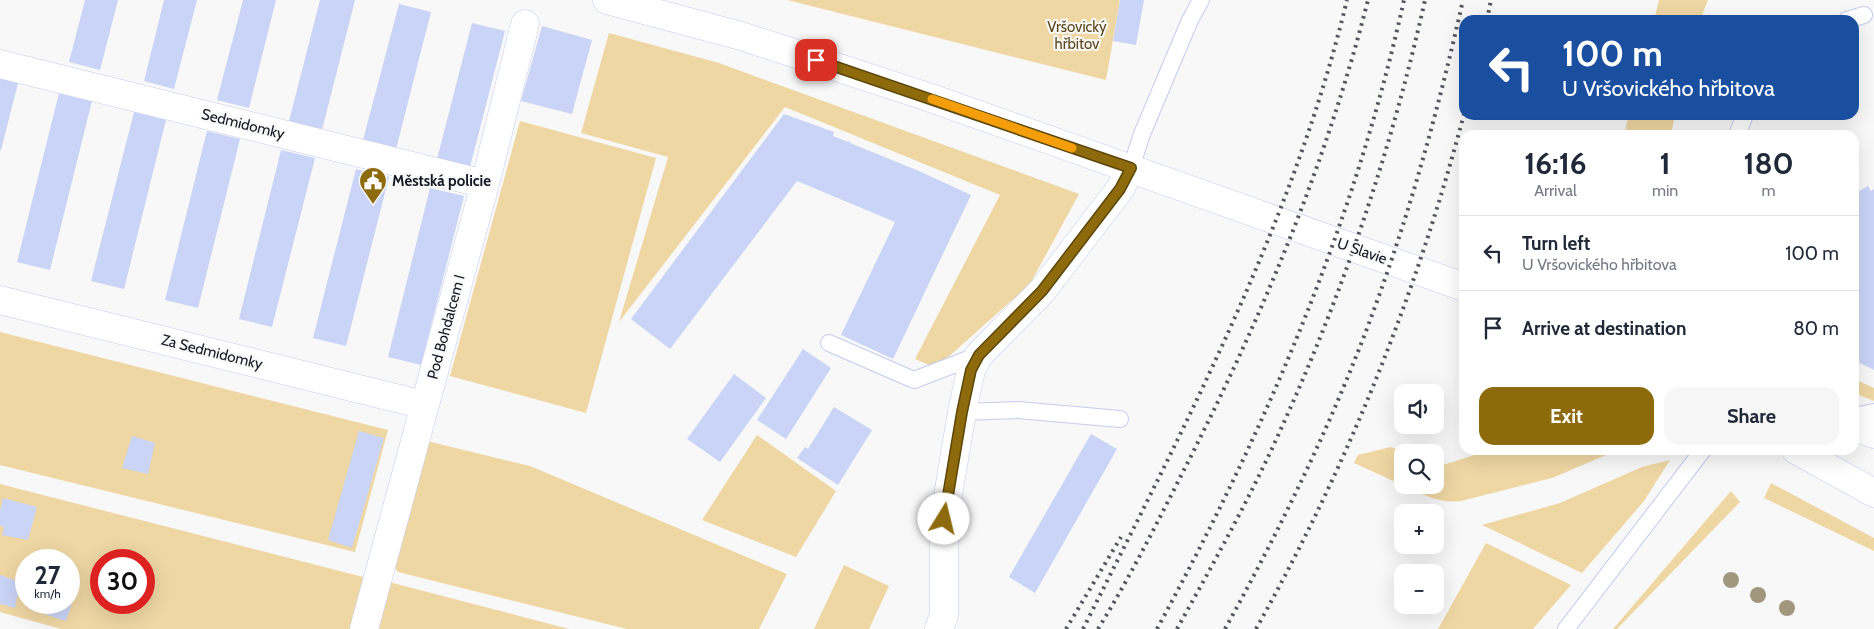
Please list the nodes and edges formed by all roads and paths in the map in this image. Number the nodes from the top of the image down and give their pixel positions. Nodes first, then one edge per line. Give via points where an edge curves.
1 (607, 0) edge
2 (1201, 0) edge
3 (1864, 15) dead end
4 (1859, 16) edge
5 (525, 24) dead end
6 (0, 64) edge
7 (1131, 168) junction
8 (485, 184) junction
9 (1459, 284) edge
10 (0, 300) edge
11 (829, 344) dead end
12 (979, 355) junction
13 (424, 405) junction
14 (962, 412) junction
15 (1874, 412) edge
16 (1859, 415) edge
17 (1120, 419) dead end
18 (1859, 428) edge
19 (1874, 434) edge
20 (1702, 455) edge
21 (1805, 455) edge
22 (1874, 492) edge
23 (364, 629) edge
24 (939, 629) edge
25 (1566, 629) edge

1 - 7 street, U Slavie via 741,36
2 - 7 lane via 1142,134
3 - 4 lane
5 - 8 street, Pod Bohdalcem I
6 - 8 street, Sedmidomky
7 - 9 street, U Slavie
7 - 12 street via 1120,189 1042,291
8 - 13 street, Pod Bohdalcem I
10 - 13 street, Za Sedmidomky
11 - 12 lane via 914,380
12 - 14 street via 971,370
13 - 23 street, Pod Bohdalcem I
14 - 17 lane via 1018,410
14 - 24 street via 944,519 944,616
15 - 16 lane
18 - 19 street
20 - 25 lane
21 - 22 street

